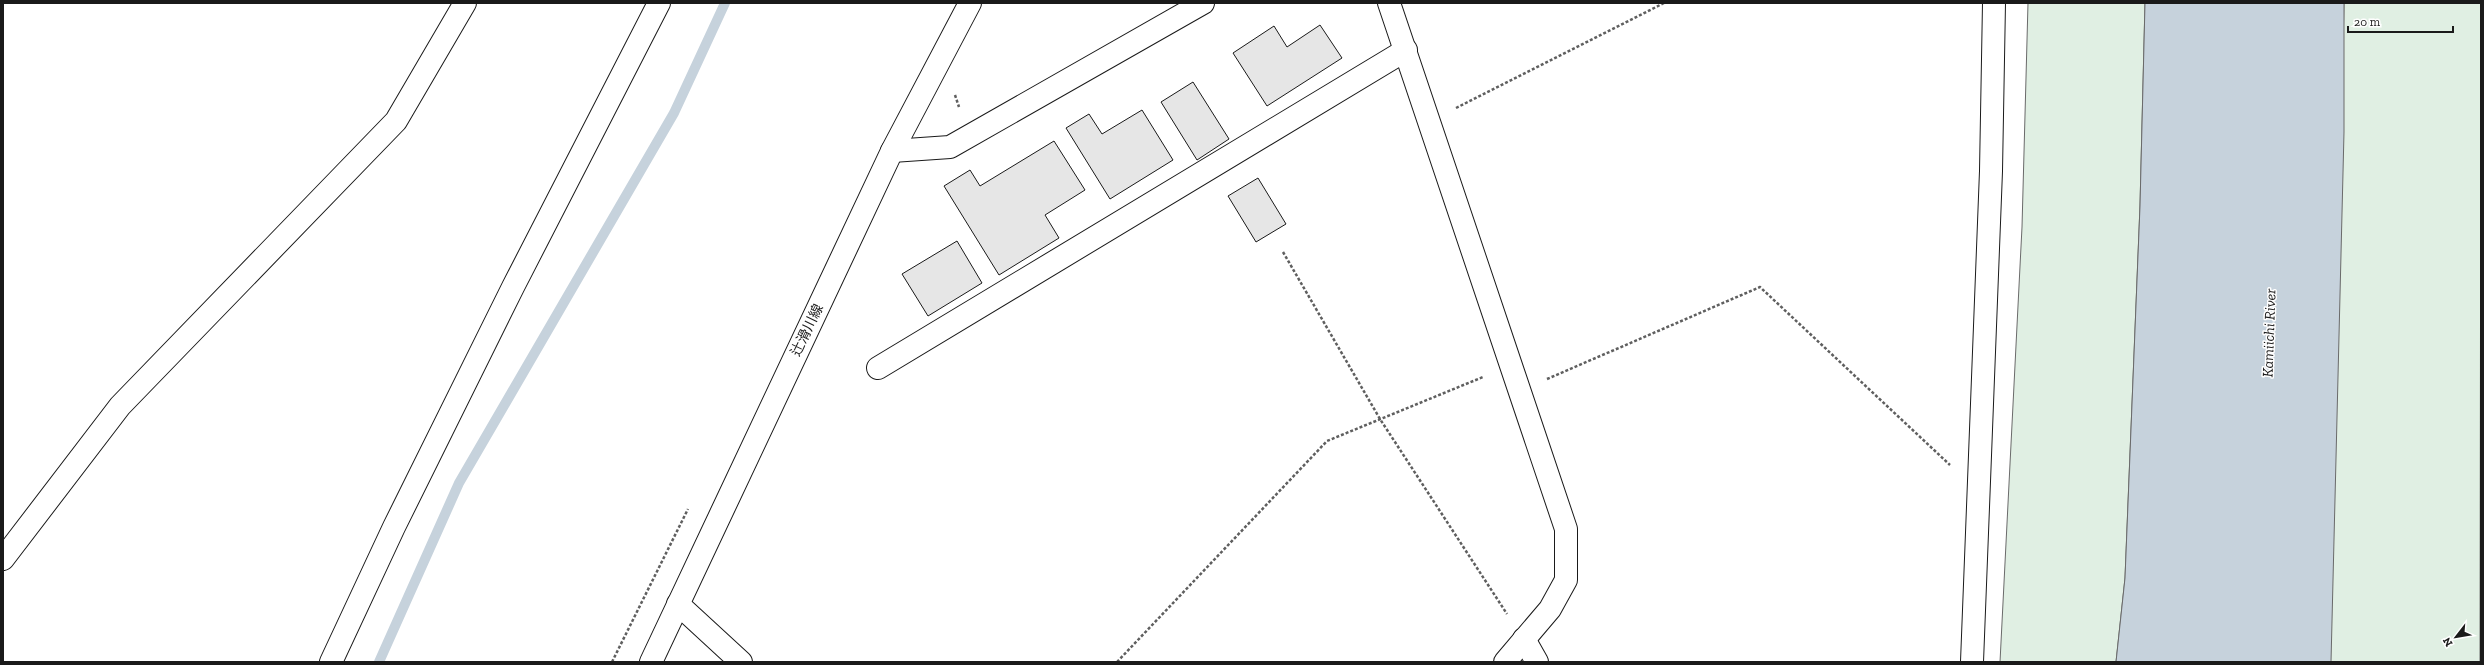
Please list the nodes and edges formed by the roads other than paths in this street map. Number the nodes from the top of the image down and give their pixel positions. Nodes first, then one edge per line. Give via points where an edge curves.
1 (465, 3) edge
2 (659, 3) edge
3 (970, 3) edge
4 (1203, 3) edge
5 (1389, 3) edge
6 (1994, 3) edge
7 (1406, 50) junction
8 (892, 150) junction
9 (878, 368) dead end
10 (3, 559) edge
11 (678, 604) junction
12 (1524, 639) junction
13 (331, 662) edge
14 (652, 662) edge
15 (741, 662) edge
16 (1505, 662) edge
17 (1537, 662) edge
18 (1972, 662) edge

1 - 10 street via 396,121 120,406
2 - 13 street via 513,287 394,527
3 - 8 street, 辻滑川線
4 - 8 street via 950,147
5 - 7 street
6 - 18 street via 1991,171
7 - 9 street
7 - 12 street via 1566,529 1566,580 1550,609
8 - 11 street, 辻滑川線
11 - 14 street, 辻滑川線
11 - 15 street
12 - 16 street
12 - 17 street

